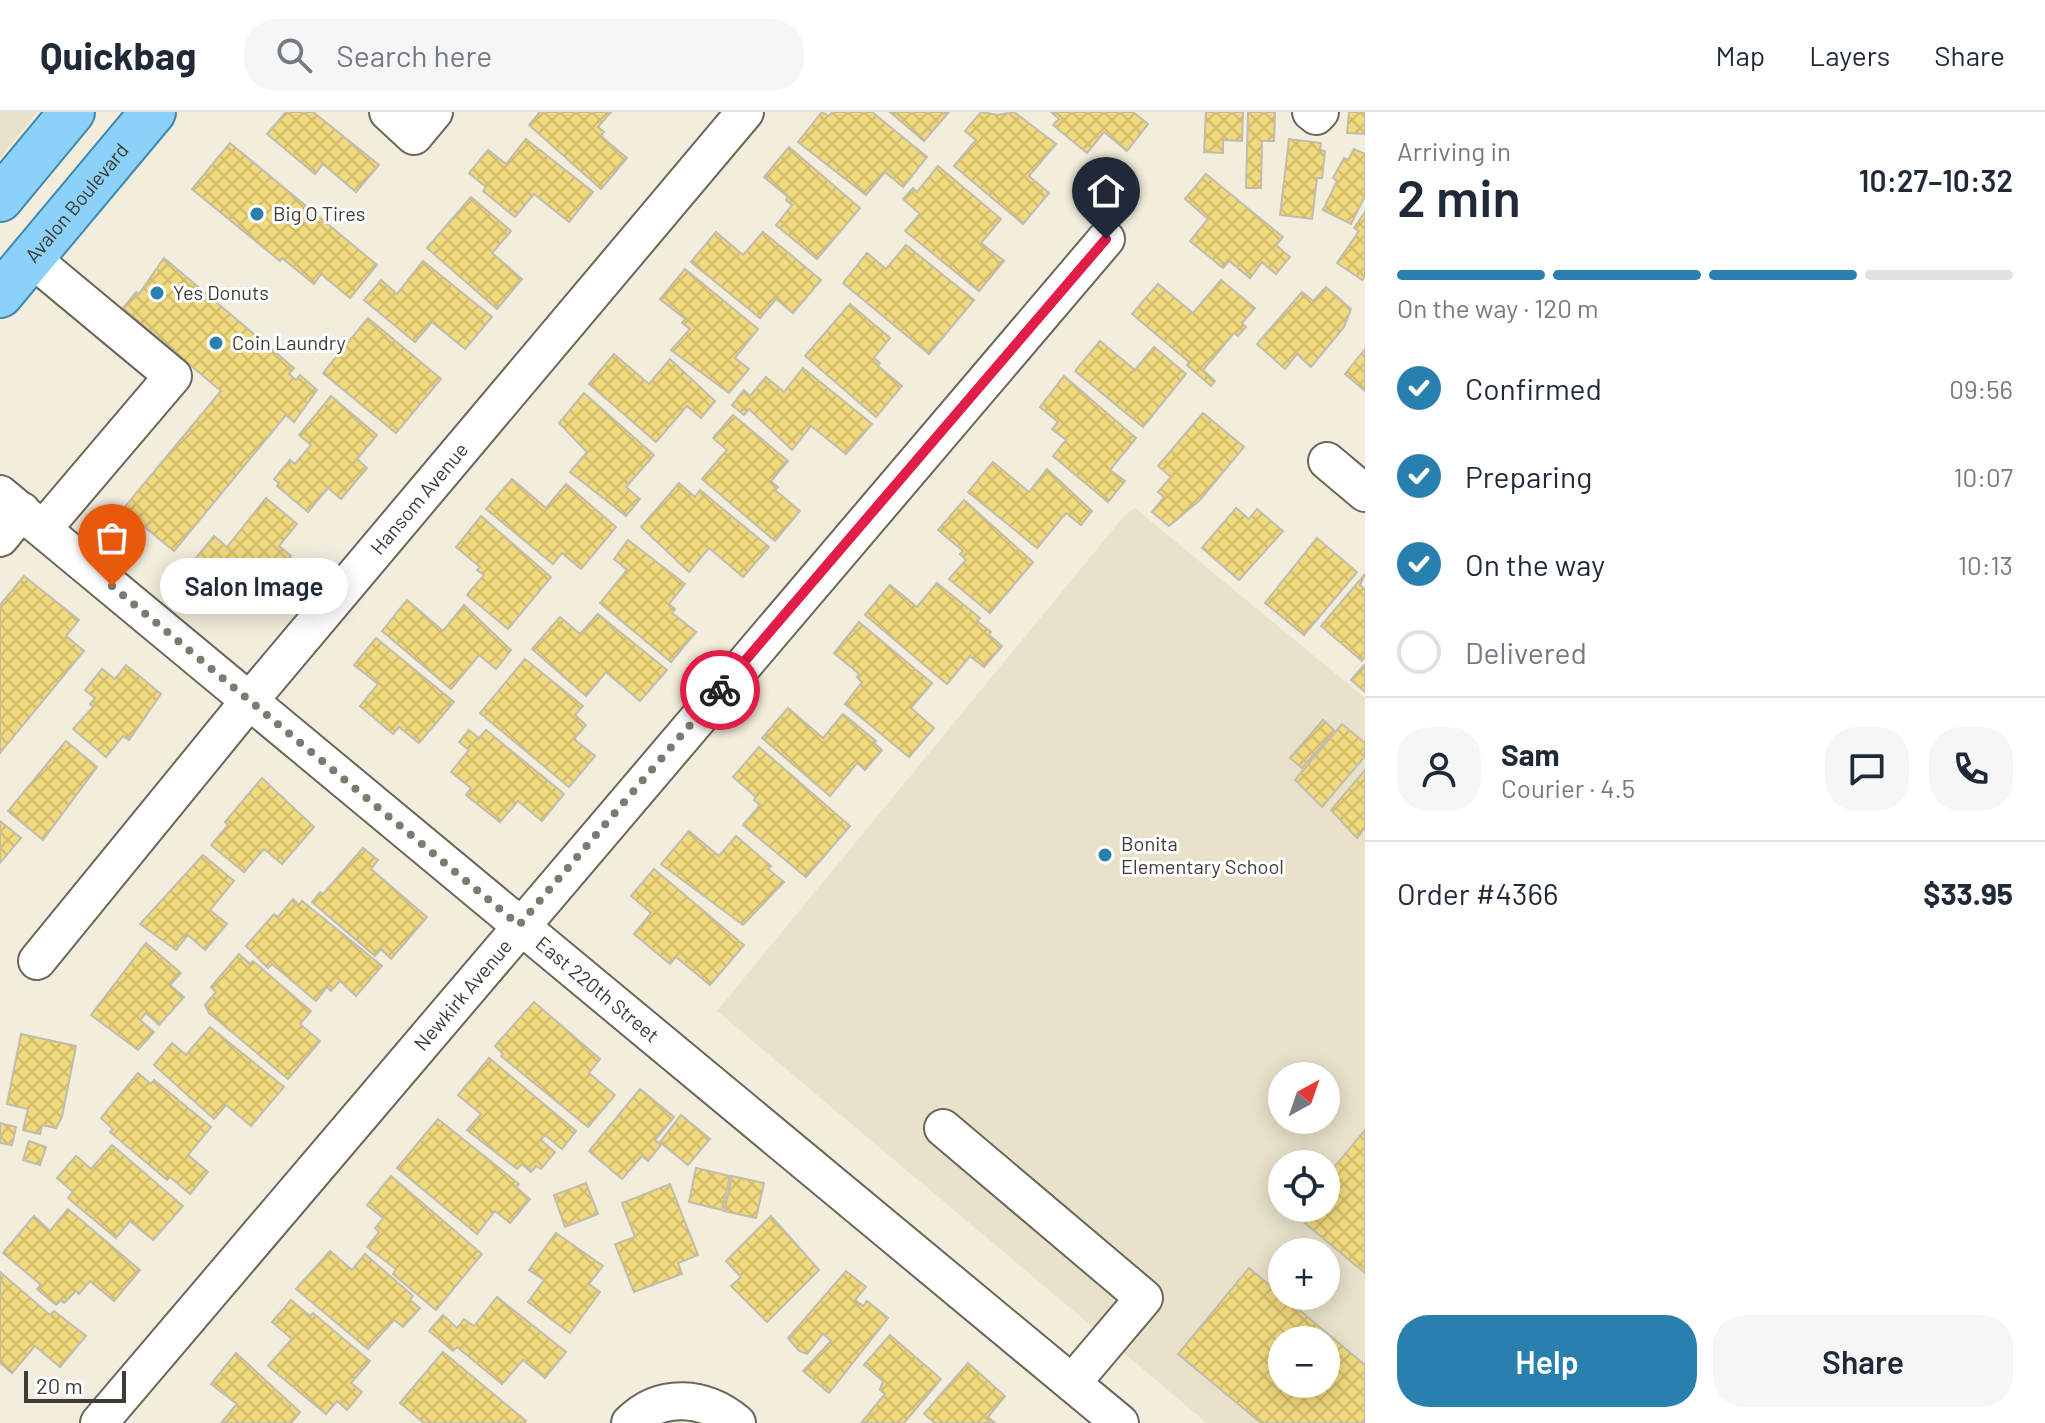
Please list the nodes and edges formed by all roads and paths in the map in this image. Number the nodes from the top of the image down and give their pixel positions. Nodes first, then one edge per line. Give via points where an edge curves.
1 (72, 112) edge
2 (153, 112) edge
3 (388, 112) edge
4 (434, 112) edge
5 (745, 112) edge
6 (1311, 112) edge
7 (1320, 112) edge
8 (0, 199) edge
9 (1106, 239) dead end
10 (31, 258) junction
11 (0, 295) edge
12 (1327, 461) dead end
13 (1365, 493) edge
14 (16, 518) edge
15 (250, 700) junction
16 (519, 925) junction
17 (37, 961) dead end
18 (943, 1128) dead end
19 (1072, 1383) junction
20 (99, 1423) edge
21 (630, 1423) edge
22 (737, 1423) edge
23 (1120, 1423) edge

1 - 8 main road
2 - 10 main road, Avalon Boulevard
3 - 4 street via 414,136
5 - 15 street, Hansom Avenue
6 - 7 street
9 - 16 street, Newkirk Avenue
10 - 11 main road, Avalon Boulevard
10 - 14 street via 173,376
12 - 13 street
14 - 15 street, East 220th Street
15 - 16 street, East 220th Street
15 - 17 street, Hansom Avenue
16 - 19 street, East 220th Street
16 - 20 street, Newkirk Avenue
18 - 19 street via 1144,1298
19 - 23 street, East 220th Street
21 - 22 street via 642,1411 673,1400 699,1401

